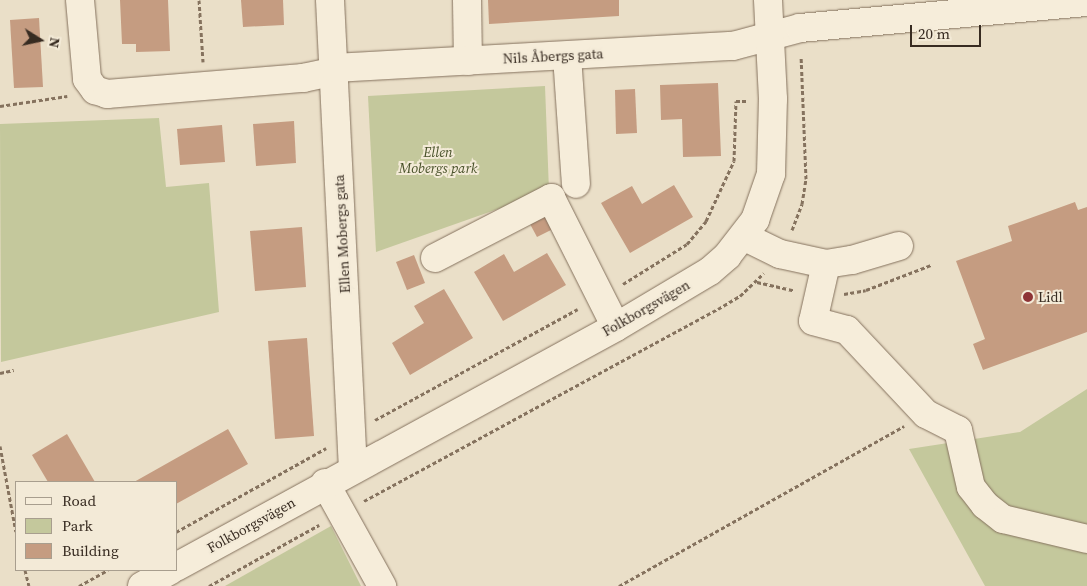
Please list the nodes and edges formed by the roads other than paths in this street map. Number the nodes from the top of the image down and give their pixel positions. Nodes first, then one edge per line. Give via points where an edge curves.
1 (80, 0) edge
2 (330, 0) edge
3 (466, 0) edge
4 (768, 0) edge
5 (1087, 2) edge
6 (770, 36) junction
7 (567, 56) junction
8 (468, 61) junction
9 (334, 69) junction
10 (576, 184) dead end
11 (745, 237) junction
12 (898, 246) dead end
13 (435, 258) dead end
14 (826, 264) junction
15 (616, 326) junction
16 (353, 468) junction
17 (325, 483) junction
18 (1087, 539) edge
19 (178, 566) edge
20 (169, 571) edge
21 (142, 586) edge
22 (382, 586) edge

1 - 9 street, Nils Åbergs gata via 87,80 95,90 107,94 303,78
2 - 9 street, Ellen Mobergs gata
3 - 8 street
4 - 6 street, Folkborgsvägen
5 - 6 street, Nils Åbergs gata via 800,28
6 - 7 street, Nils Åbergs gata via 733,46
6 - 11 street, Folkborgsvägen via 774,143 771,174 763,202
7 - 8 street, Nils Åbergs gata
7 - 10 street
8 - 9 street, Nils Åbergs gata
9 - 16 street, Ellen Mobergs gata
11 - 14 street via 780,254
11 - 15 street, Folkborgsvägen via 710,271
12 - 14 street
13 - 15 street via 551,198
14 - 18 street via 813,321 847,330 926,414 958,430 971,487 991,510 1003,519
15 - 16 street, Folkborgsvägen
16 - 17 street, Folkborgsvägen
17 - 19 street, Folkborgsvägen
17 - 22 street
20 - 21 street

